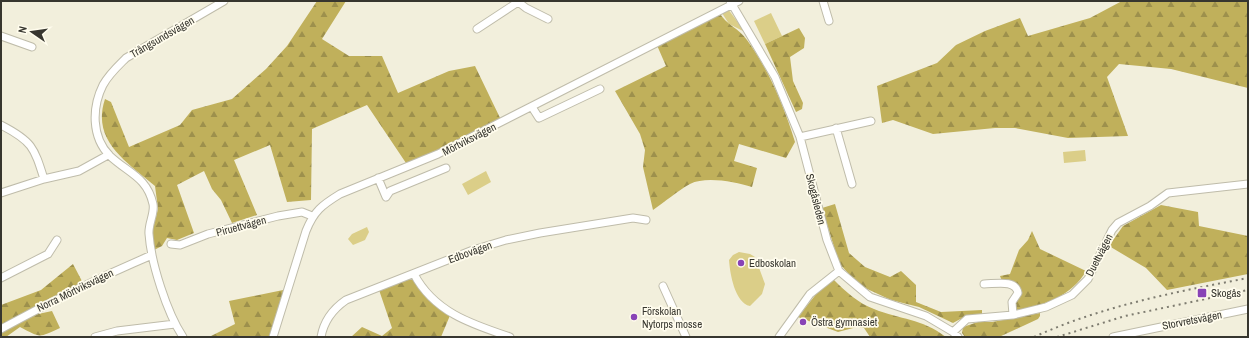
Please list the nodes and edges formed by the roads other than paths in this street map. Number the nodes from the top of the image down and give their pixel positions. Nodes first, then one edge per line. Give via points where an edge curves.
1 (224, 1) edge
2 (823, 1) edge
3 (518, 2) edge
4 (734, 2) edge
5 (548, 19) dead end
6 (829, 21) dead end
7 (477, 29) dead end
8 (1, 36) edge
9 (32, 48) dead end
10 (600, 89) dead end
11 (532, 107) junction
12 (871, 121) dead end
13 (1, 125) edge
14 (836, 128) junction
15 (800, 136) junction
16 (108, 155) junction
17 (446, 168) dead end
18 (378, 178) junction
19 (44, 179) junction
20 (852, 184) dead end
21 (1248, 184) edge
22 (1, 193) edge
23 (312, 216) junction
24 (646, 220) dead end
25 (57, 240) dead end
26 (171, 244) dead end
27 (152, 254) junction
28 (839, 271) junction
29 (414, 274) junction
30 (1, 278) edge
31 (984, 284) dead end
32 (663, 286) dead end
33 (1248, 309) edge
34 (1013, 315) junction
35 (175, 324) junction
36 (1, 329) edge
37 (126, 334) edge
38 (956, 334) edge
39 (1123, 335) edge
40 (96, 337) edge
41 (183, 337) edge
42 (272, 337) edge
43 (321, 337) edge
44 (510, 337) edge
45 (686, 337) edge
46 (779, 337) edge
47 (1113, 337) edge

1 - 16 street, Trångsundsvägen via 133,53 116,67 103,85 94,112 96,133
2 - 6 street
3 - 5 street
3 - 7 street
4 - 11 street, Mörtviksvägen
4 - 15 street, Skogåsleden via 775,77
8 - 9 street
10 - 11 street via 539,118
11 - 18 street, Mörtviksvägen via 438,154
12 - 14 street
13 - 19 street via 27,140 36,152
14 - 15 street
14 - 20 street
15 - 28 street, Skogåsleden via 818,210
16 - 19 street via 79,171
16 - 27 street, Trångsundsvägen via 148,187 153,206 149,232
17 - 18 street via 390,191 386,198
18 - 23 street, Mörtviksvägen via 340,194
19 - 22 street
21 - 34 street, Duettvägen via 1168,193 1118,223 1088,279 1072,295 1046,307
23 - 26 street, Piruettvägen via 302,212 278,216 208,234 180,245
23 - 42 street, Mörtviksvägen
24 - 29 street, Edbovägen via 633,218 506,240 473,250
25 - 30 street via 48,254
27 - 35 street, Trångsundsvägen
27 - 36 street, Norra Mörtviksvägen
28 - 38 street, Skogåsleden via 870,297 926,316
28 - 46 street via 810,294
29 - 43 street, Edbovägen via 346,300 332,312
29 - 44 street via 428,296 451,313
31 - 34 street via 1007,284 1017,289 1018,293 1012,302
32 - 45 street
33 - 39 street, Storvretsvägen
34 - 38 street, Duettvägen via 967,319
35 - 37 street
35 - 41 street, Trångsundsvägen
37 - 40 street
39 - 47 street, Storvretsvägen

